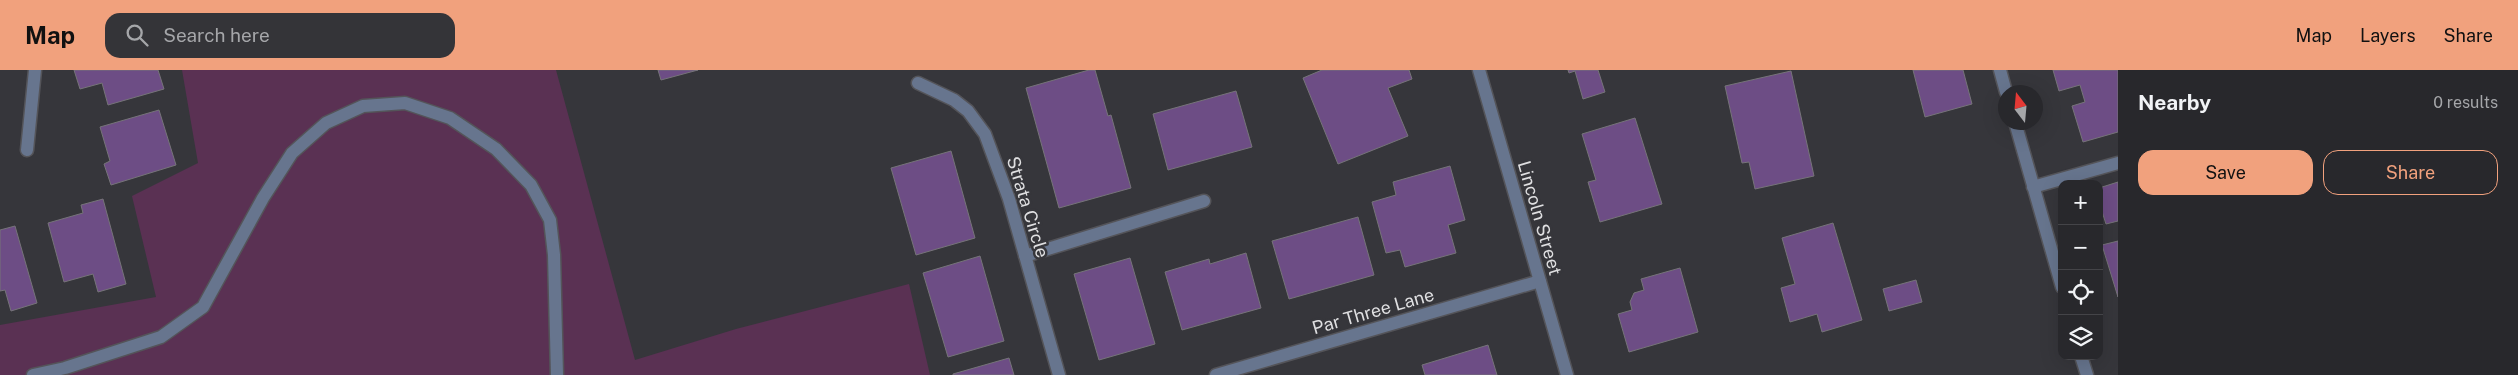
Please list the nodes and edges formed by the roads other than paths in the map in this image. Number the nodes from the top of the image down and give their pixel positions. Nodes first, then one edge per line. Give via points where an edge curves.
1 (35, 70) edge
2 (1479, 70) edge
3 (2000, 70) edge
4 (918, 83) dead end
5 (2004, 85) edge
6 (2017, 130) edge
7 (27, 150) dead end
8 (2118, 163) edge
9 (2033, 187) junction
10 (1204, 201) dead end
11 (1025, 256) junction
12 (2058, 273) edge
13 (1540, 281) junction
14 (2082, 360) edge
15 (33, 375) edge
16 (557, 375) edge
17 (1059, 375) edge
18 (1216, 375) edge
19 (1567, 375) edge
20 (2087, 375) edge

1 - 7 street
2 - 13 street, Lincoln Street
3 - 5 street
4 - 11 street, Strata Circle via 954,100 985,134
6 - 9 street
8 - 9 street
9 - 12 street
10 - 11 street
11 - 17 street, Strata Circle
13 - 18 street, Par Three Lane
13 - 19 street, Lincoln Street
14 - 20 street
15 - 16 street via 161,337 203,307 292,153 326,123 363,106 405,103 450,118 496,149 531,185 550,220

